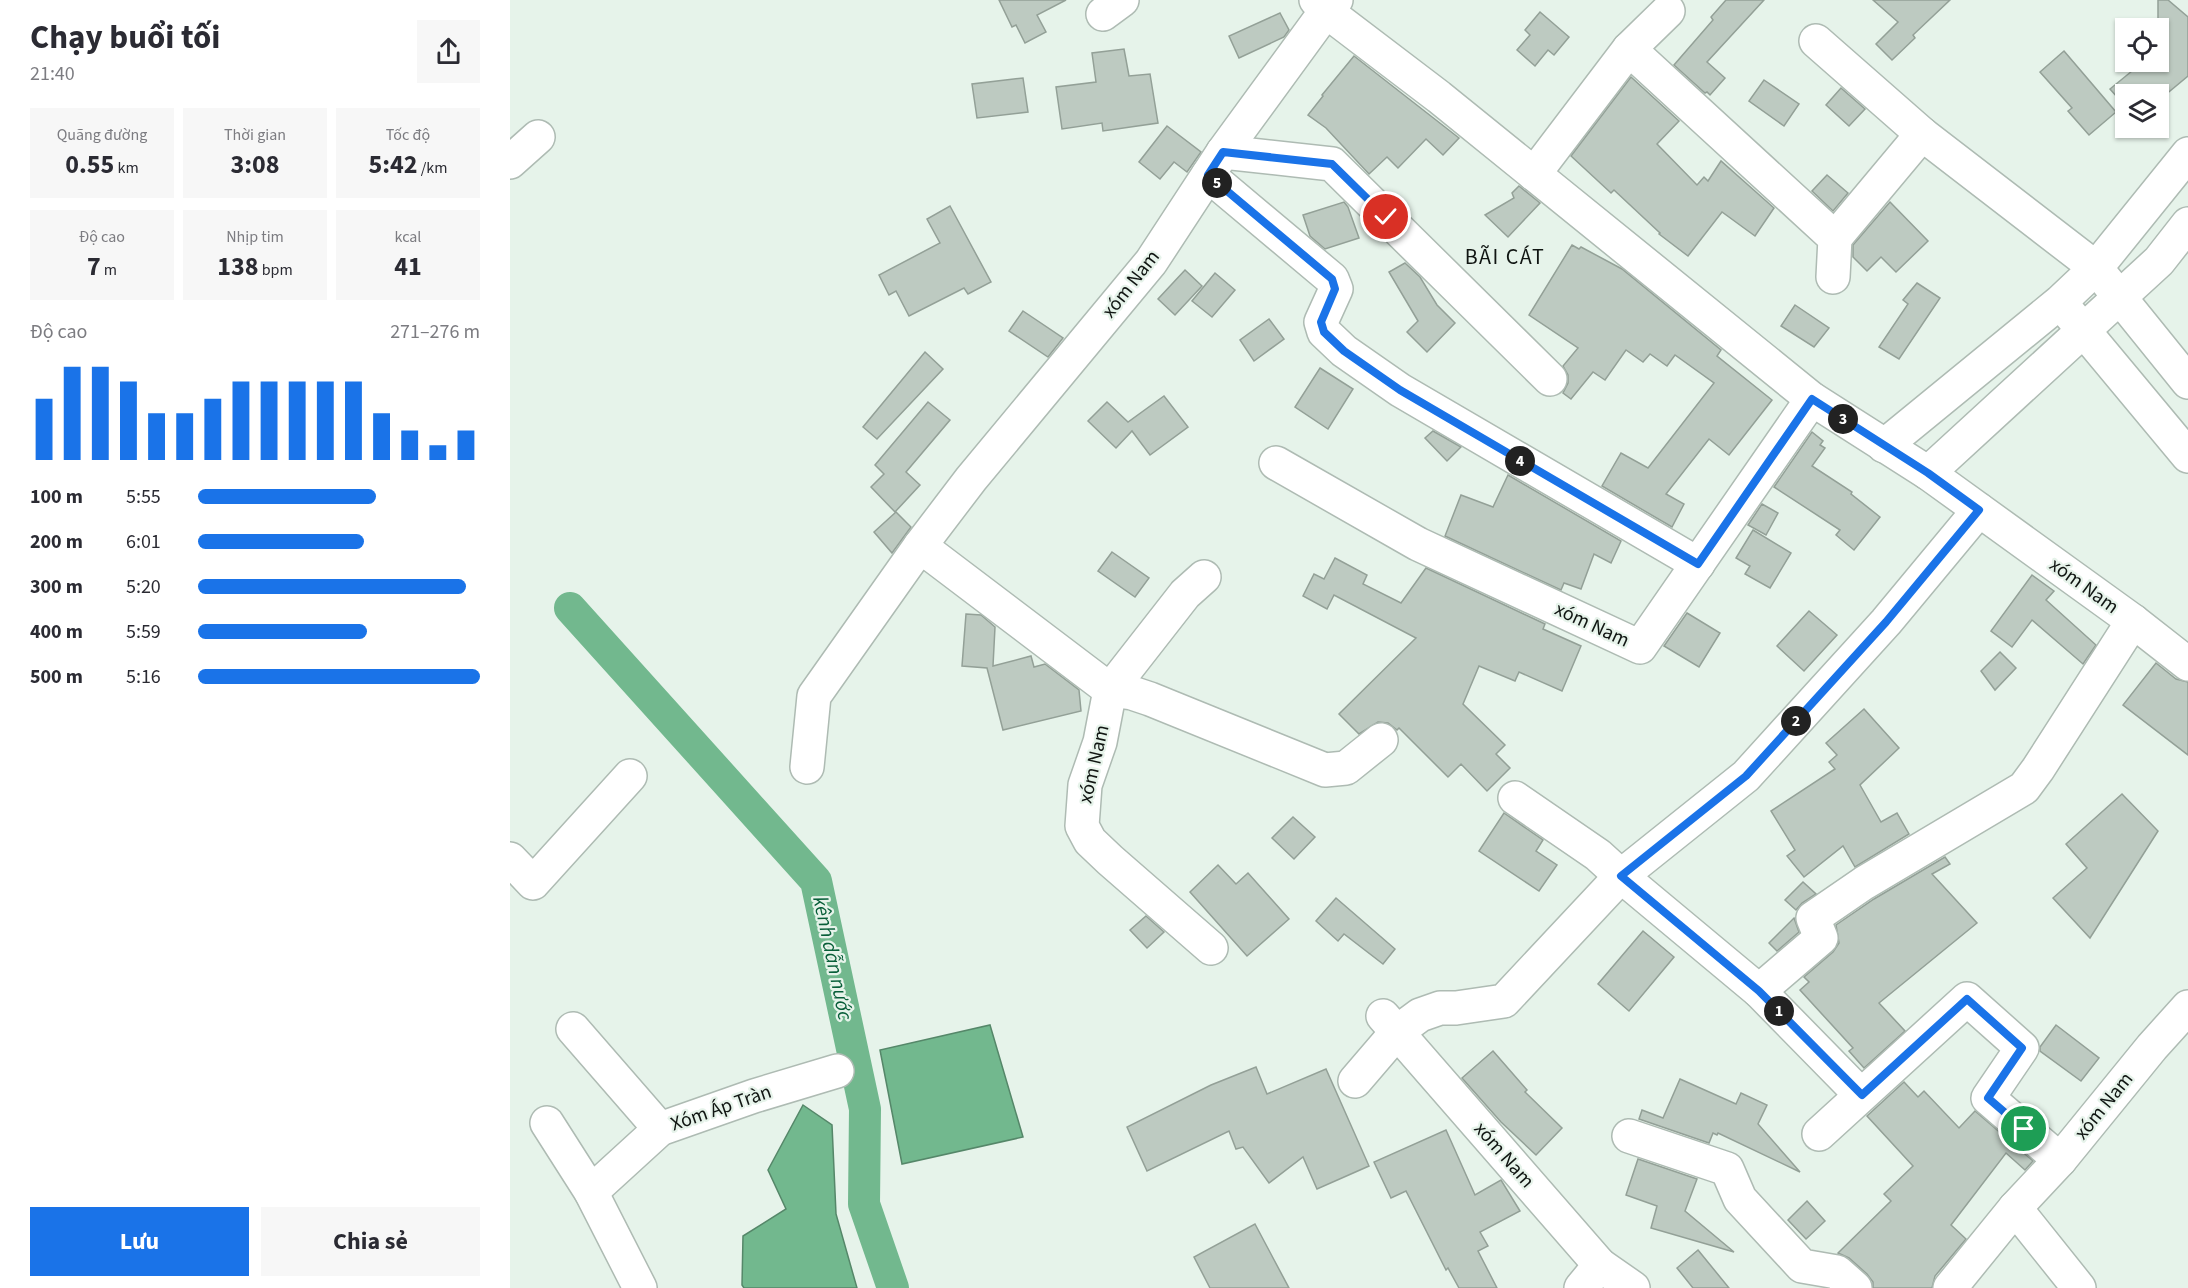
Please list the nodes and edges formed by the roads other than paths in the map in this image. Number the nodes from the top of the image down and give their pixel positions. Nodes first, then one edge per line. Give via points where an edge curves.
1 (1326, 4) edge
2 (1668, 11) dead end
3 (1816, 41) dead end
4 (1629, 50) junction
5 (1922, 134) junction
6 (538, 137) dead end
7 (2188, 154) edge
8 (510, 162) edge
9 (1215, 164) junction
10 (1533, 174) junction
11 (2188, 224) edge
12 (1835, 238) junction
13 (2096, 268) junction
14 (1833, 278) dead end
15 (2119, 297) junction
16 (2060, 302) junction
17 (2083, 330) junction
18 (1550, 379) dead end
19 (2188, 382) edge
20 (1812, 399) junction
21 (1884, 446) junction
22 (2188, 456) edge
23 (1276, 463) dead end
24 (1928, 473) junction
25 (1979, 510) junction
26 (920, 546) junction
27 (1698, 564) junction
28 (1204, 577) dead end
29 (2133, 621) junction
30 (2188, 664) edge
31 (1110, 690) junction
32 (1381, 740) dead end
33 (807, 767) dead end
34 (630, 776) dead end
35 (1515, 798) dead end
36 (510, 859) edge
37 (1621, 876) junction
38 (1211, 948) dead end
39 (1759, 991) junction
40 (2188, 1007) edge
41 (1390, 1023) junction
42 (573, 1029) dead end
43 (837, 1071) dead end
44 (1355, 1081) dead end
45 (1862, 1095) junction
46 (547, 1122) dead end
47 (660, 1129) junction
48 (1819, 1134) dead end
49 (1629, 1137) dead end
50 (2060, 1160) junction
51 (591, 1192) junction
52 (2015, 1208) junction
53 (1591, 1277) edge
54 (640, 1288) edge
55 (1633, 1288) edge
56 (1855, 1288) edge
57 (1950, 1288) edge
58 (2079, 1288) edge

1 - 9 street, xóm Nam
1 - 10 street, xóm Nam
2 - 4 street
3 - 5 street
4 - 10 street
4 - 12 street
5 - 12 street
5 - 13 street
6 - 8 street
7 - 13 street
9 - 18 street via 1332,164
9 - 26 street, xóm Nam via 1151,262
9 - 27 street via 1332,279 1335,289 1321,322 1324,332 1344,351 1400,390
10 - 20 street, xóm Nam
11 - 15 street via 2159,261
12 - 14 street
13 - 15 street
13 - 16 street
15 - 17 street
15 - 19 street
16 - 17 street
16 - 21 street
17 - 22 street
17 - 24 street
20 - 21 street, xóm Nam
20 - 27 street, xóm Nam
21 - 24 street, xóm Nam
23 - 27 street, xóm Nam via 1418,544 1640,647
24 - 25 street, xóm Nam
25 - 29 street, xóm Nam
25 - 37 street via 1886,622 1746,776
26 - 31 street
26 - 33 street, xóm Nam via 814,696
28 - 31 street via 1185,594
29 - 30 street, xóm Nam
29 - 39 street via 2024,788 1864,883 1813,918 1821,938
31 - 32 street via 1150,699 1325,770 1346,768
31 - 38 street, xóm Nam via 1100,742 1086,785 1082,826 1090,841 1110,860
34 - 36 street via 533,884
35 - 37 street via 1598,855
37 - 39 street
37 - 41 street via 1504,1000 1440,1008
39 - 45 street
40 - 50 street, xóm Nam
41 - 44 street
41 - 53 street, xóm Nam
42 - 47 street
43 - 47 street, Xóm Áp Tràn
45 - 48 street
45 - 50 street via 1967,999 2022,1048 1988,1098
46 - 51 street
47 - 51 street, Xóm Áp Tràn
49 - 56 street via 1727,1169 1740,1199 1802,1266 1837,1272
50 - 52 street, xóm Nam
51 - 54 street
52 - 57 street, xóm Nam
52 - 58 street
53 - 55 street, xóm Nam

